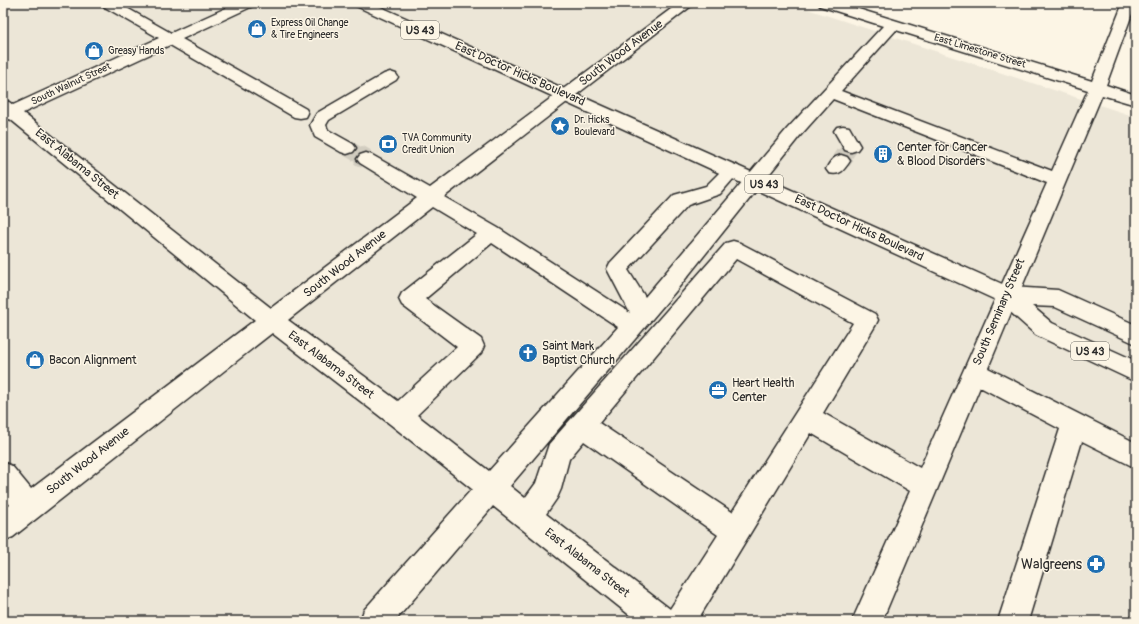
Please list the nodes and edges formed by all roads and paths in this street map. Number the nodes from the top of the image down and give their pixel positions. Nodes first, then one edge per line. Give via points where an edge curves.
1 (108, 3) edge
2 (248, 3) edge
3 (361, 3) edge
4 (688, 3) edge
5 (825, 3) edge
6 (1130, 3) edge
7 (893, 24) junction
8 (170, 39) junction
9 (390, 78) dead end
10 (1097, 88) junction
11 (829, 92) junction
12 (565, 95) junction
13 (1136, 100) edge
14 (6, 111) edge
15 (300, 113) dead end
16 (843, 131) dead end
17 (851, 146) dead end
18 (347, 148) tunnel mouth
19 (366, 160) tunnel mouth
20 (732, 170) junction
21 (755, 180) junction
22 (1057, 180) junction
23 (430, 198) junction
24 (491, 234) junction
25 (1006, 295) junction
26 (637, 319) junction
27 (272, 320) junction
28 (1136, 335) edge
29 (974, 372) junction
30 (1136, 372) edge
31 (399, 416) junction
32 (807, 418) junction
33 (1074, 424) junction
34 (582, 426) junction
35 (1136, 456) edge
36 (3, 475) edge
37 (925, 485) junction
38 (490, 488) junction
39 (28, 507) junction
40 (528, 518) junction
41 (3, 527) edge
42 (736, 532) junction
43 (375, 621) edge
44 (661, 621) edge
45 (680, 621) edge
46 (867, 621) edge
47 (1014, 621) edge

1 - 8 main road
2 - 8 main road, South Walnut Street
3 - 12 main road, East Doctor Hicks Boulevard / US 43
4 - 12 main road, South Wood Avenue
5 - 7 main road, East Limestone Street
6 - 10 main road, South Seminary Street
7 - 10 main road, East Limestone Street
7 - 11 main road
8 - 14 main road, South Walnut Street
8 - 15 main road
9 - 18 main road via 323,117 318,125 321,133
10 - 13 main road, East Limestone Street
10 - 22 main road, South Seminary Street
11 - 21 main road
11 - 22 main road
12 - 20 main road, East Doctor Hicks Boulevard / US 43
12 - 23 main road, South Wood Avenue
14 - 27 main road, East Alabama Street
16 - 17 main road
19 - 23 main road
20 - 21 main road, East Doctor Hicks Boulevard / US 43
20 - 26 main road via 713,190 681,200 617,269
21 - 25 main road, East Doctor Hicks Boulevard / US 43
21 - 26 main road
22 - 25 main road, South Seminary Street
23 - 24 main road
23 - 27 main road, South Wood Avenue
24 - 26 main road
24 - 31 main road via 410,299 473,346
25 - 28 main road, East Doctor Hicks Boulevard / US 43 via 1058,299
25 - 29 main road, South Seminary Street
25 - 30 main road, East Doctor Hicks Boulevard / US 43 via 1044,329
26 - 38 main road
27 - 31 main road, East Alabama Street
27 - 39 main road, South Wood Avenue
29 - 33 main road
29 - 37 main road, South Seminary Street
31 - 38 main road, East Alabama Street
32 - 34 main road via 867,320 733,248
32 - 37 main road
32 - 42 main road
33 - 35 main road
33 - 47 main road
34 - 40 main road via 558,453 548,489
34 - 42 main road
36 - 39 main road
37 - 46 main road, South Seminary Street
38 - 40 main road, East Alabama Street
38 - 43 main road
39 - 41 main road, South Wood Avenue
40 - 44 main road, East Alabama Street
42 - 45 main road

